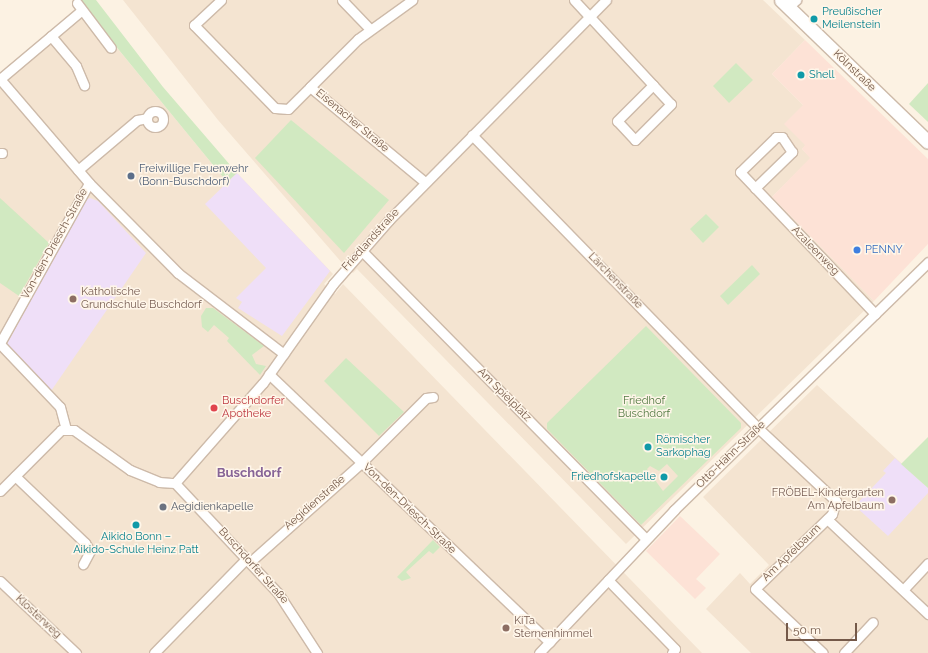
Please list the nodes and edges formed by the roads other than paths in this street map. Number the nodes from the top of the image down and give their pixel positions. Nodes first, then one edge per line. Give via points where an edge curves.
1 (221, 0) edge
2 (342, 0) edge
3 (412, 0) edge
4 (574, 0) edge
5 (606, 0) edge
6 (788, 2) edge
7 (590, 17) junction
8 (370, 29) junction
9 (51, 36) junction
10 (111, 48) dead end
11 (0, 79) edge
12 (84, 85) dead end
13 (654, 85) junction
14 (310, 87) junction
15 (147, 118) dead end
16 (472, 135) junction
17 (928, 142) edge
18 (78, 170) junction
19 (425, 182) junction
20 (89, 183) junction
21 (755, 188) junction
22 (362, 251) junction
23 (928, 262) edge
24 (876, 314) junction
25 (0, 344) edge
26 (284, 354) junction
27 (269, 374) junction
28 (433, 397) dead end
29 (758, 428) junction
30 (66, 429) junction
31 (361, 463) junction
32 (15, 476) junction
33 (175, 483) junction
34 (0, 491) edge
35 (827, 519) junction
36 (646, 539) junction
37 (248, 560) junction
38 (928, 563) edge
39 (83, 564) dead end
40 (608, 580) junction
41 (0, 581) edge
42 (903, 590) junction
43 (928, 614) edge
44 (873, 622) dead end
45 (549, 642) junction
46 (76, 653) edge
47 (154, 653) edge
48 (317, 653) edge
49 (539, 653) edge
50 (672, 653) edge
51 (823, 653) edge
52 (844, 653) edge

1 - 14 street, Eisenacher Straße via 194,25 275,108 288,109
2 - 8 street
3 - 8 street
4 - 7 street
5 - 7 street, Friedlandstraße
6 - 17 main road, Kölnstraße
7 - 13 street
7 - 16 street, Friedlandstraße
8 - 14 street
9 - 10 street via 79,6
9 - 11 street
9 - 12 street via 76,66
11 - 18 street
13 - 13 street via 672,104 635,140 617,121
14 - 19 street, Eisenacher Straße
15 - 18 street via 137,120
16 - 19 street, Friedlandstraße
16 - 29 street, Lärchenstraße
18 - 20 street
19 - 22 street, Friedlandstraße
20 - 25 street, Von-den-Driesch-Straße
20 - 26 street, Von-den-Driesch-Straße via 178,273
21 - 21 street, Azaleenweg via 792,152 782,137 776,137 740,172
21 - 24 street, Azaleenweg
22 - 26 street, Friedlandstraße via 327,292
22 - 36 street, Am Spielplatz
23 - 24 street, Otto-Hahn-Straße
24 - 29 street, Otto-Hahn-Straße
25 - 30 street via 60,407
26 - 27 street, Friedlandstraße
27 - 31 street, Von-den-Driesch-Straße
27 - 33 street, Friedlandstraße
28 - 31 street, Aegidienstraße via 426,398
29 - 35 street, Lärchenstraße via 836,501 836,508
29 - 36 street, Otto-Hahn-Straße
30 - 32 street
30 - 33 street via 74,430 134,472 159,482
31 - 37 street, Aegidienstraße
31 - 45 street, Von-den-Driesch-Straße
32 - 34 street
32 - 39 street via 85,543 90,551
33 - 37 street, Buschdorfer Straße
35 - 42 street
35 - 51 street, Am Apfelbaum via 755,589
36 - 40 street, Otto-Hahn-Straße
37 - 47 street, Aegidienstraße
37 - 48 street, Buschdorfer Straße via 288,604
38 - 42 street
40 - 45 street, Otto-Hahn-Straße
40 - 50 street via 675,649
41 - 46 street, Klosterweg
42 - 43 street
44 - 52 street
45 - 49 street, Otto-Hahn-Straße

